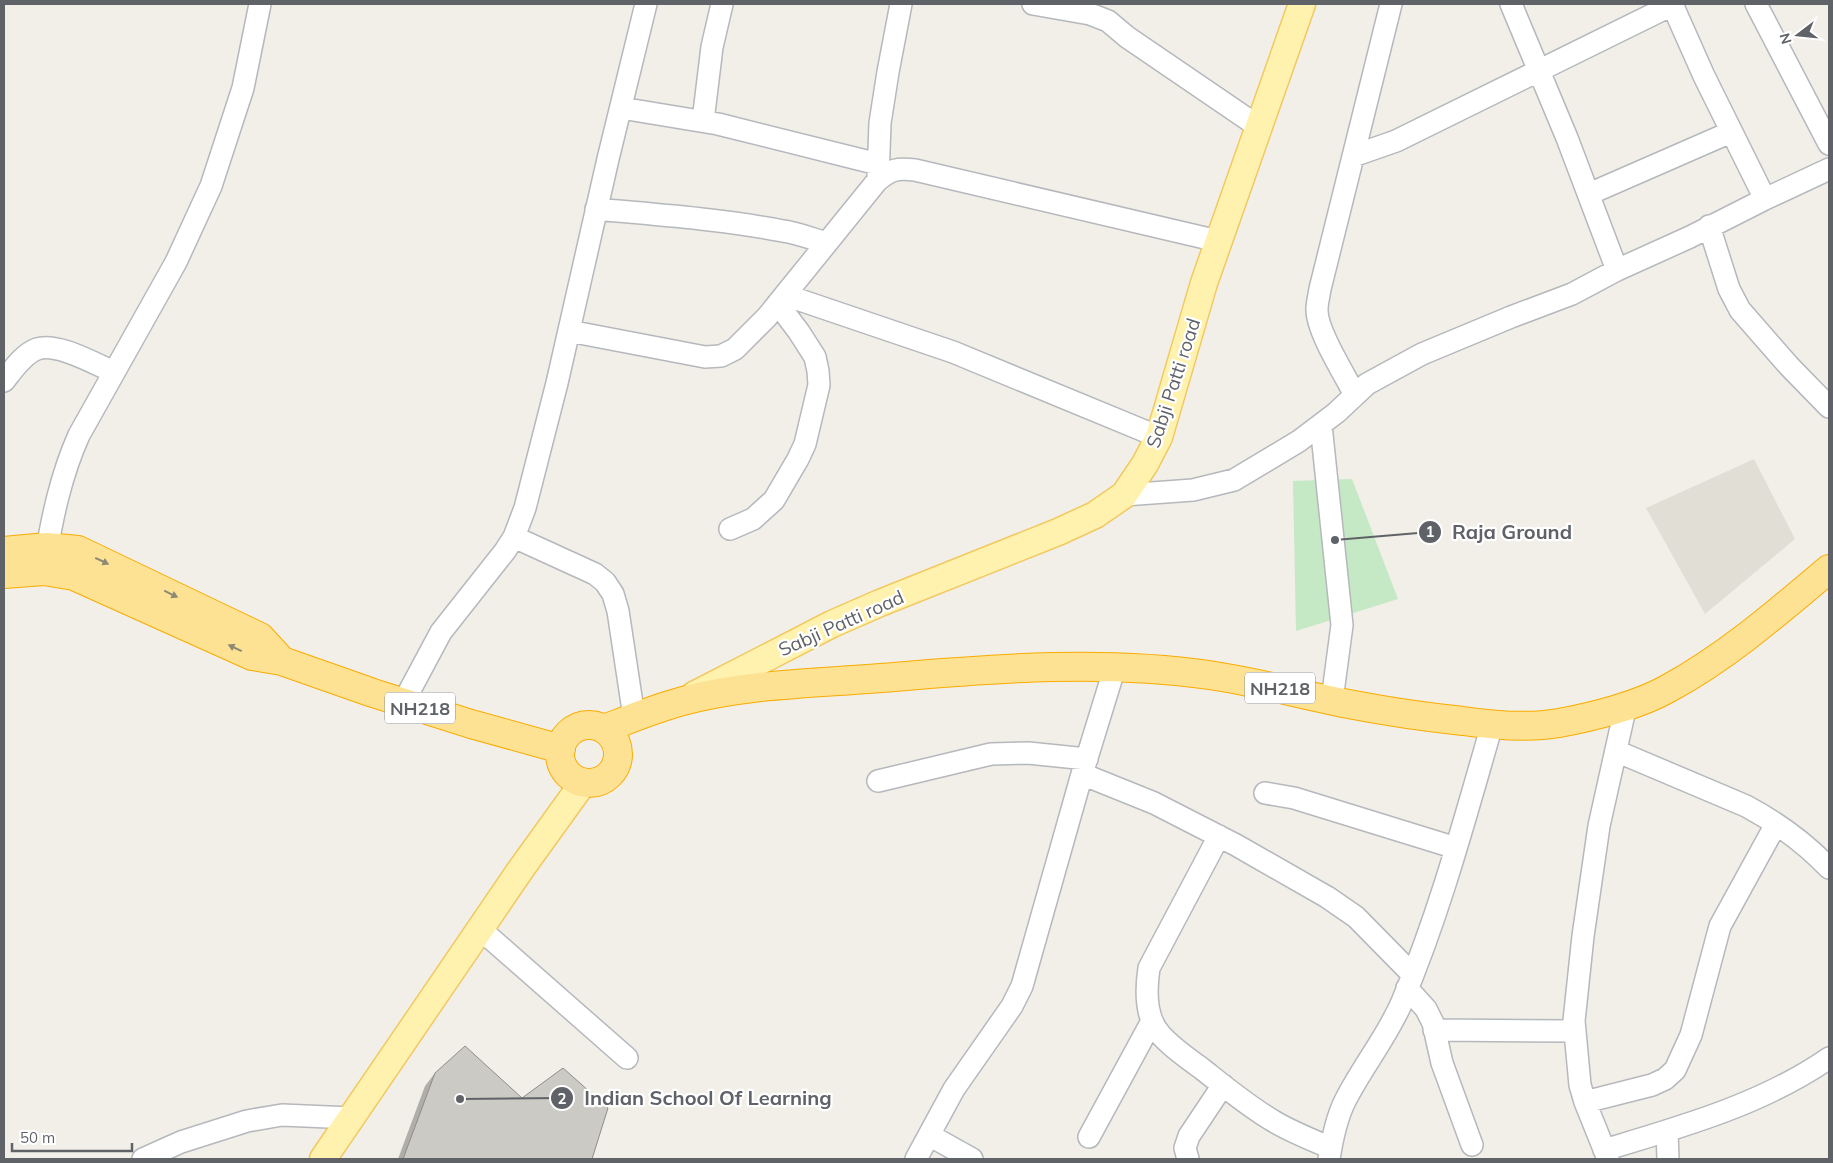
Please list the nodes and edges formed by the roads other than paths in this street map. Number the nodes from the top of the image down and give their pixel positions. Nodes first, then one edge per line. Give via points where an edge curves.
1 (260, 4) edge
2 (646, 4) edge
3 (722, 4) edge
4 (901, 4) edge
5 (1033, 4) edge
6 (1302, 4) edge
7 (1391, 4) edge
8 (1511, 4) edge
9 (1673, 4) edge
10 (1756, 4) edge
11 (1540, 70) junction
12 (621, 108) junction
13 (703, 121) junction
14 (1259, 126) junction
15 (1731, 132) junction
16 (1829, 144) edge
17 (1353, 156) junction
18 (1829, 170) edge
19 (878, 172) junction
20 (1588, 194) junction
21 (1765, 199) junction
22 (596, 209) junction
23 (1710, 226) junction
24 (1218, 241) junction
25 (827, 243) junction
26 (1617, 270) junction
27 (782, 299) junction
28 (569, 331) junction
29 (114, 372) junction
30 (4, 382) edge
31 (1355, 395) junction
32 (1829, 408) edge
33 (1320, 425) junction
34 (1159, 437) junction
35 (1124, 495) junction
36 (730, 529) dead end
37 (514, 537) junction
38 (4, 551) edge
39 (46, 559) junction
40 (1829, 569) edge
41 (4, 574) edge
42 (125, 585) junction
43 (1115, 667) junction
44 (684, 700) junction
45 (1332, 700) junction
46 (403, 703) junction
47 (1626, 706) junction
48 (634, 718) junction
49 (1492, 725) junction
50 (604, 729) junction
51 (560, 749) junction
52 (1616, 751) junction
53 (1084, 767) junction
54 (878, 781) dead end
55 (583, 783) junction
56 (1265, 793) dead end
57 (1776, 824) junction
58 (1219, 836) junction
59 (1456, 848) junction
60 (1829, 868) edge
61 (480, 929) junction
62 (1410, 981) junction
63 (1152, 1021) junction
64 (1434, 1030) junction
65 (1574, 1031) junction
66 (627, 1058) dead end
67 (1829, 1058) edge
68 (1223, 1085) junction
69 (1585, 1102) junction
70 (351, 1118) junction
71 (1667, 1131) junction
72 (929, 1135) junction
73 (1089, 1137) dead end
74 (1472, 1145) dead end
75 (1330, 1154) edge
76 (1606, 1155) edge
77 (329, 1157) edge
78 (143, 1159) edge
79 (916, 1159) edge
80 (972, 1159) edge
81 (1188, 1159) edge
82 (1668, 1159) edge

1 - 29 street via 243,88 211,186 176,262
2 - 12 street
3 - 13 street via 712,47
4 - 19 street via 880,123
5 - 14 street via 1090,14 1108,22
6 - 14 main road, Sabji Patti road
7 - 17 street
8 - 11 street
9 - 11 street
9 - 15 street
10 - 16 street
11 - 17 street via 1396,141
11 - 20 street
12 - 13 street
12 - 22 street
13 - 19 street
14 - 24 main road, Sabji Patti road
15 - 20 street
15 - 21 street
17 - 31 street via 1317,309 1324,336
18 - 21 street
19 - 24 street via 900,168 915,170
19 - 25 street
20 - 26 street
21 - 23 street
22 - 25 street via 752,225
22 - 28 street
23 - 26 street
23 - 32 street via 1729,289 1740,310
24 - 34 main road, Sabji Patti road
25 - 27 street
26 - 31 street via 1572,294 1422,354 1367,384
27 - 28 street via 735,349 721,356 705,357
27 - 34 street via 953,352
27 - 36 street via 814,357 819,385 805,444 774,500 753,519
28 - 37 street via 525,508
29 - 30 street via 58,349 46,348 36,349 27,355
29 - 39 street via 70,455 50,526
31 - 33 street
33 - 35 street via 1234,480 1193,490
33 - 45 street via 1342,624
34 - 35 main road, Sabji Patti road
35 - 44 main road, Sabji Patti road via 1095,515 1058,532 832,624
37 - 46 street via 441,632
37 - 48 street via 595,574 613,594
38 - 39 highway, NH218
39 - 41 highway, NH218
39 - 42 highway, NH218 via 74,576
39 -> 42 highway, NH218 via 78,550
40 - 47 highway, NH218 via 1774,616 1714,660 1667,690
42 - 46 highway, NH218 via 252,656 282,661
43 - 44 highway, NH218 via 972,670 769,687
43 - 45 highway, NH218 via 1210,675
43 - 53 street
44 - 48 highway, NH218
45 - 49 highway, NH218 via 1424,717
46 - 51 highway, NH218
47 - 49 highway, NH218 via 1556,724
47 - 52 street
48 - 50 highway, NH218
49 - 59 street
50 - 51 highway, NH218 via 595,725 577,728 564,740
50 - 55 highway via 617,745 617,765 603,781
51 - 55 highway via 560,760 565,770
52 - 57 street via 1746,806
52 - 65 street via 1597,835
53 - 54 street via 1028,753 992,754
53 - 58 street
53 - 72 street via 1022,986 1012,1006 954,1089
55 - 61 main road
56 - 59 street via 1294,798
57 - 60 street
57 - 69 street via 1720,926 1690,1035 1676,1070 1652,1085
58 - 62 street via 1356,917
58 - 63 street via 1149,968 1148,1007
59 - 62 street via 1424,949
61 - 66 street
61 - 70 main road
62 - 64 street
62 - 75 street via 1400,1005 1345,1102
63 - 68 street via 1159,1033
63 - 73 street
64 - 65 street
64 - 74 street via 1442,1064
65 - 69 street
67 - 71 street via 1767,1093
68 - 75 street via 1276,1123
68 - 81 street via 1189,1136 1185,1148
69 - 76 street
70 - 77 main road
70 - 78 street via 282,1115 247,1121 181,1142
71 - 76 street
71 - 82 street
72 - 79 street
72 - 80 street

